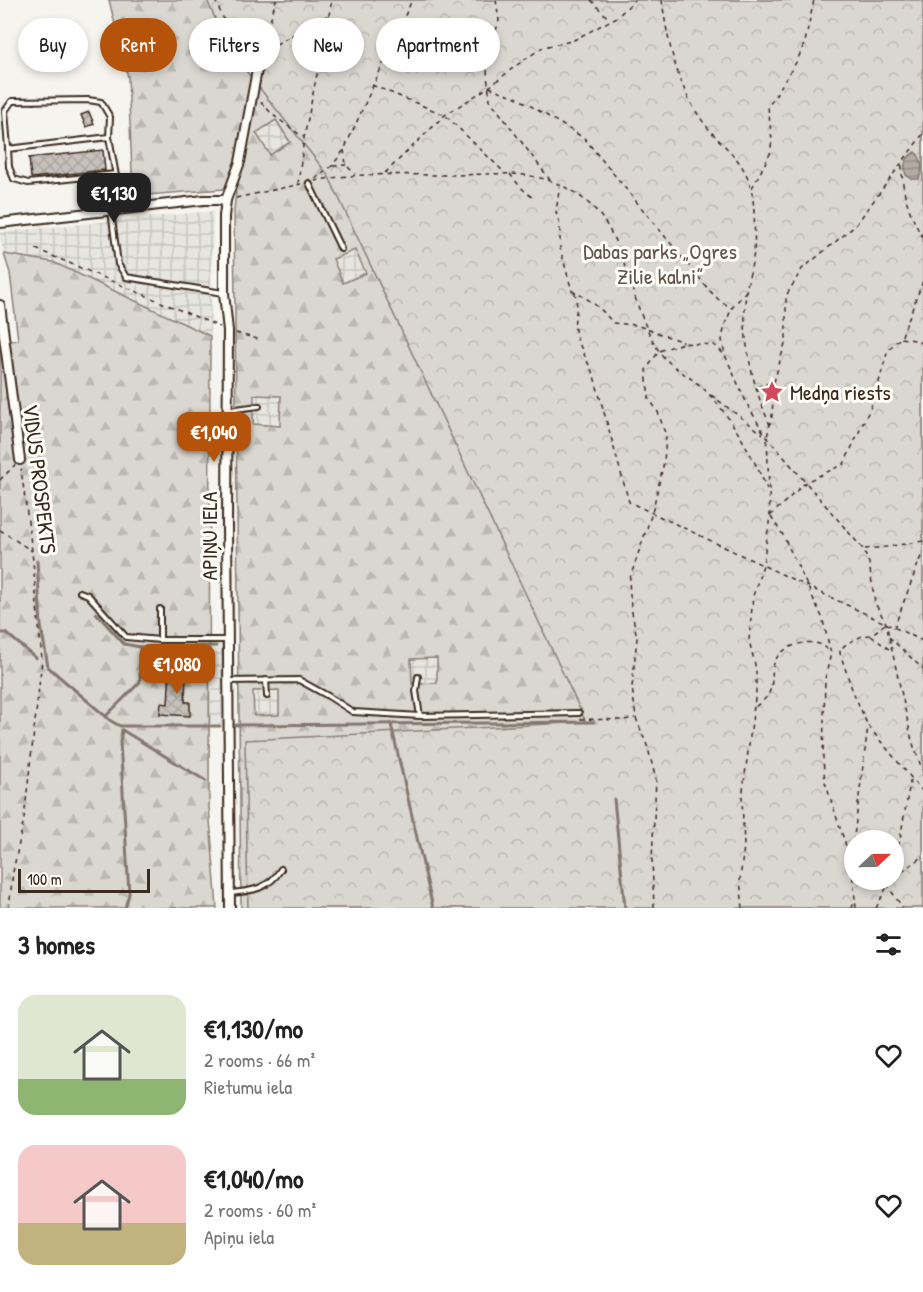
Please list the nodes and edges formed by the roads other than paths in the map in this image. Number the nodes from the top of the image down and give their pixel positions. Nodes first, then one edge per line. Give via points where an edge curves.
1 (257, 72) edge
2 (109, 137) junction
3 (8, 148) junction
4 (115, 174) junction
5 (309, 183) road end
6 (226, 200) junction
7 (122, 210) junction
8 (111, 212) junction
9 (0, 223) edge
10 (341, 249) dead end
11 (224, 293) junction
12 (0, 305) edge
13 (259, 406) dead end
14 (227, 410) junction
15 (20, 460) road end
16 (80, 592) dead end
17 (160, 609) dead end
18 (160, 640) junction
19 (227, 640) junction
20 (418, 677) dead end
21 (227, 681) junction
22 (266, 681) junction
23 (267, 696) dead end
24 (579, 713) dead end
25 (420, 716) junction
26 (281, 869) dead end
27 (230, 893) junction
28 (230, 908) edge

1 - 6 street, APIŅU IELA via 240,162
2 - 3 lane
2 - 3 lane via 110,117 101,102 12,101 5,111
2 - 4 lane
3 - 4 lane via 14,179 28,183
4 - 7 lane
5 - 10 lane
6 - 7 street
6 - 11 street, APIŅU IELA
7 - 8 street
8 - 9 street
8 - 11 lane via 118,264 126,277
11 - 14 street, APIŅU IELA via 228,331
12 - 15 street, VIDUS PROSPEKTS
13 - 14 lane
14 - 19 street, APIŅU IELA
16 - 18 lane via 88,595 126,637
17 - 18 lane
18 - 19 lane
19 - 21 street, APIŅU IELA
20 - 25 lane
21 - 22 lane
21 - 27 street, APIŅU IELA
22 - 23 lane
22 - 25 lane via 299,680 353,712
24 - 25 lane
26 - 27 lane via 265,887
27 - 28 street, APIŅU IELA

